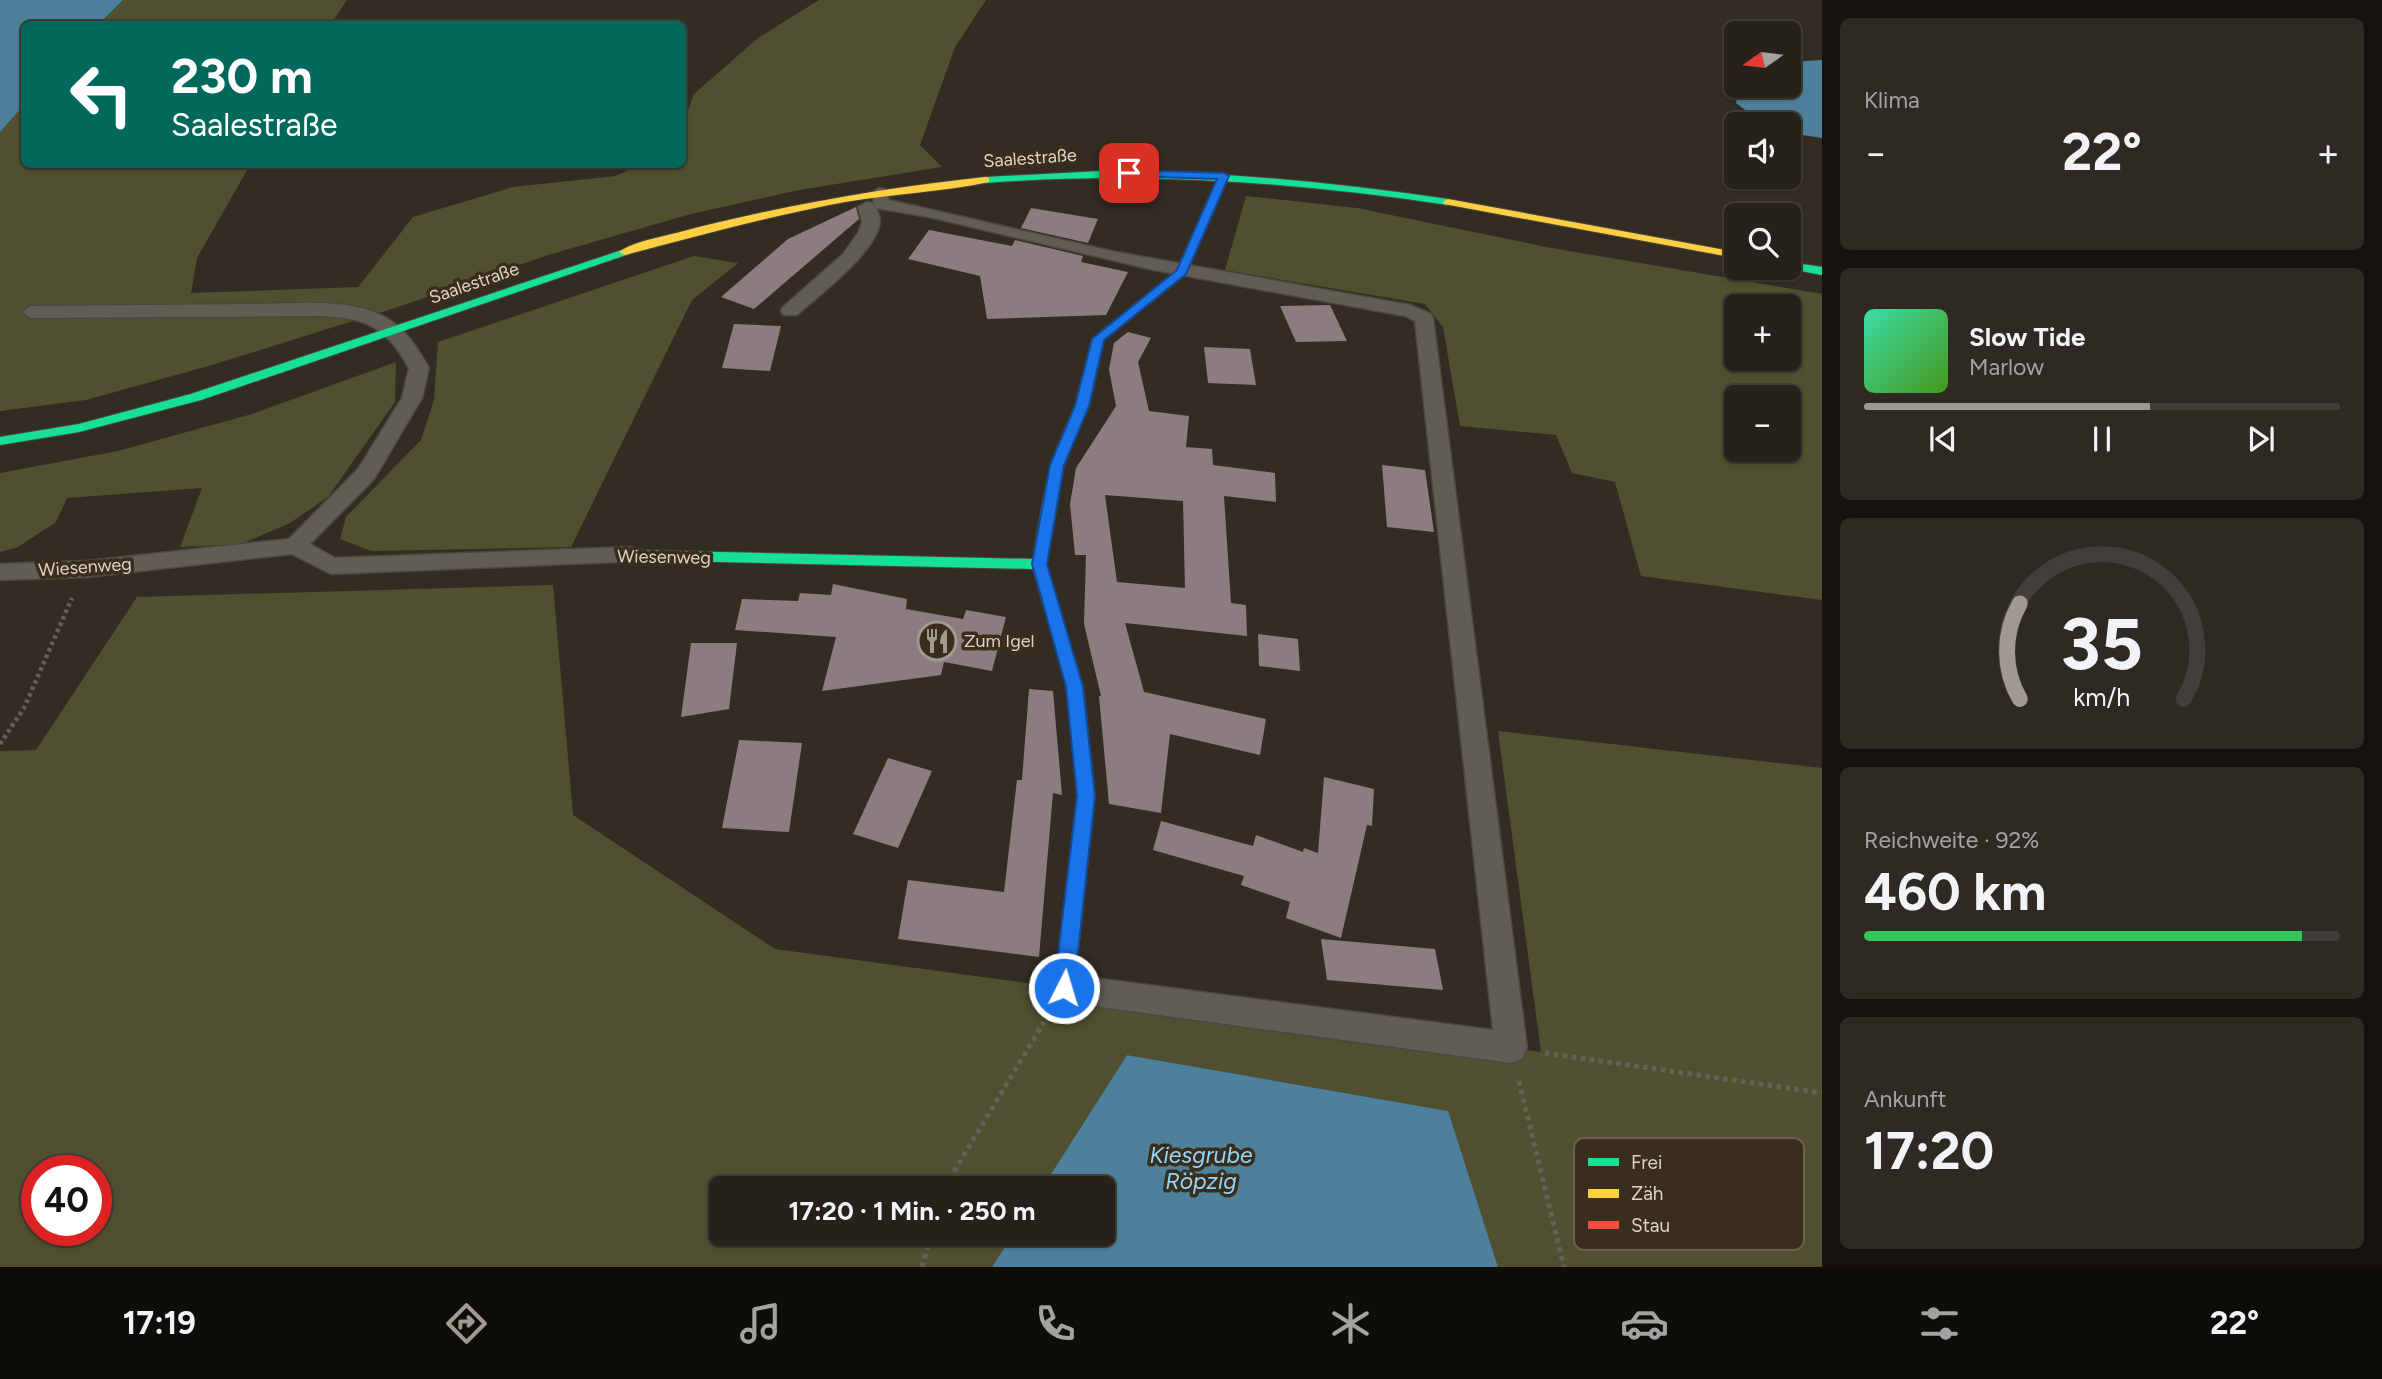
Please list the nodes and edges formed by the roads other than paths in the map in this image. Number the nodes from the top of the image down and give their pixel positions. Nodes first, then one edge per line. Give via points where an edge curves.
1 (1224, 176) junction
2 (873, 200) junction
3 (1724, 253) edge
4 (1801, 267) edge
5 (1822, 271) edge
6 (1182, 272) junction
7 (790, 310) dead end
8 (31, 312) dead end
9 (393, 331) junction
10 (0, 441) edge
11 (295, 546) junction
12 (631, 555) joint
13 (1039, 564) junction
14 (0, 572) edge
15 (1064, 988) joint

1 - 2 street, Saalestraße via 1073,174 951,183
1 - 3 street, Saalestraße via 1411,196
1 - 6 street
2 - 6 lane
2 - 7 lane via 868,232 853,253
2 - 9 street, Saalestraße via 788,209 696,231
4 - 5 street
6 - 13 street via 1098,339 1082,406 1057,465
6 - 15 lane via 1410,311 1424,318 1511,1048
8 - 9 lane via 347,312 377,320
9 - 10 street, Saalestraße via 192,400
9 - 11 lane via 419,368 412,398 366,474
11 - 12 lane, Wiesenweg via 331,566
11 - 14 lane, Wiesenweg via 87,569
12 - 13 street, Wiesenweg
13 - 15 street via 1074,687 1086,796

